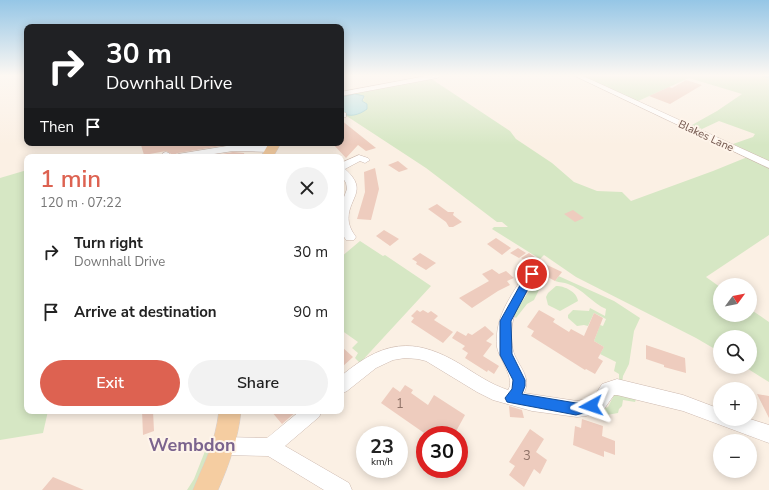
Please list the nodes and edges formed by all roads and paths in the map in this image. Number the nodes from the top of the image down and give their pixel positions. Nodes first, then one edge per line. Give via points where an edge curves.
1 (627, 99) edge
2 (271, 150) edge
3 (196, 154) edge
4 (365, 160) dead end
5 (769, 165) edge
6 (344, 166) edge
7 (344, 172) edge
8 (344, 218) edge
9 (344, 218) edge
10 (350, 237) dead end
11 (532, 274) dead end
12 (344, 384) edge
13 (512, 398) junction
14 (230, 414) edge
15 (309, 414) edge
16 (713, 414) edge
17 (746, 426) edge
18 (769, 434) edge
19 (223, 446) junction
20 (270, 447) junction
21 (205, 490) edge
22 (342, 490) edge

1 - 5 street, Blakes Lane
2 - 3 street via 233,148
4 - 6 street via 355,160
7 - 8 street via 353,186
9 - 10 street via 345,229
11 - 13 street via 506,321 506,355 519,380 517,393
12 - 13 street via 376,360 395,353 416,352 437,359 491,391
13 - 16 street via 576,409 600,401 605,391 617,387 683,403
14 - 19 main road
15 - 20 street
17 - 18 street
19 - 20 street
19 - 21 main road
20 - 22 street

